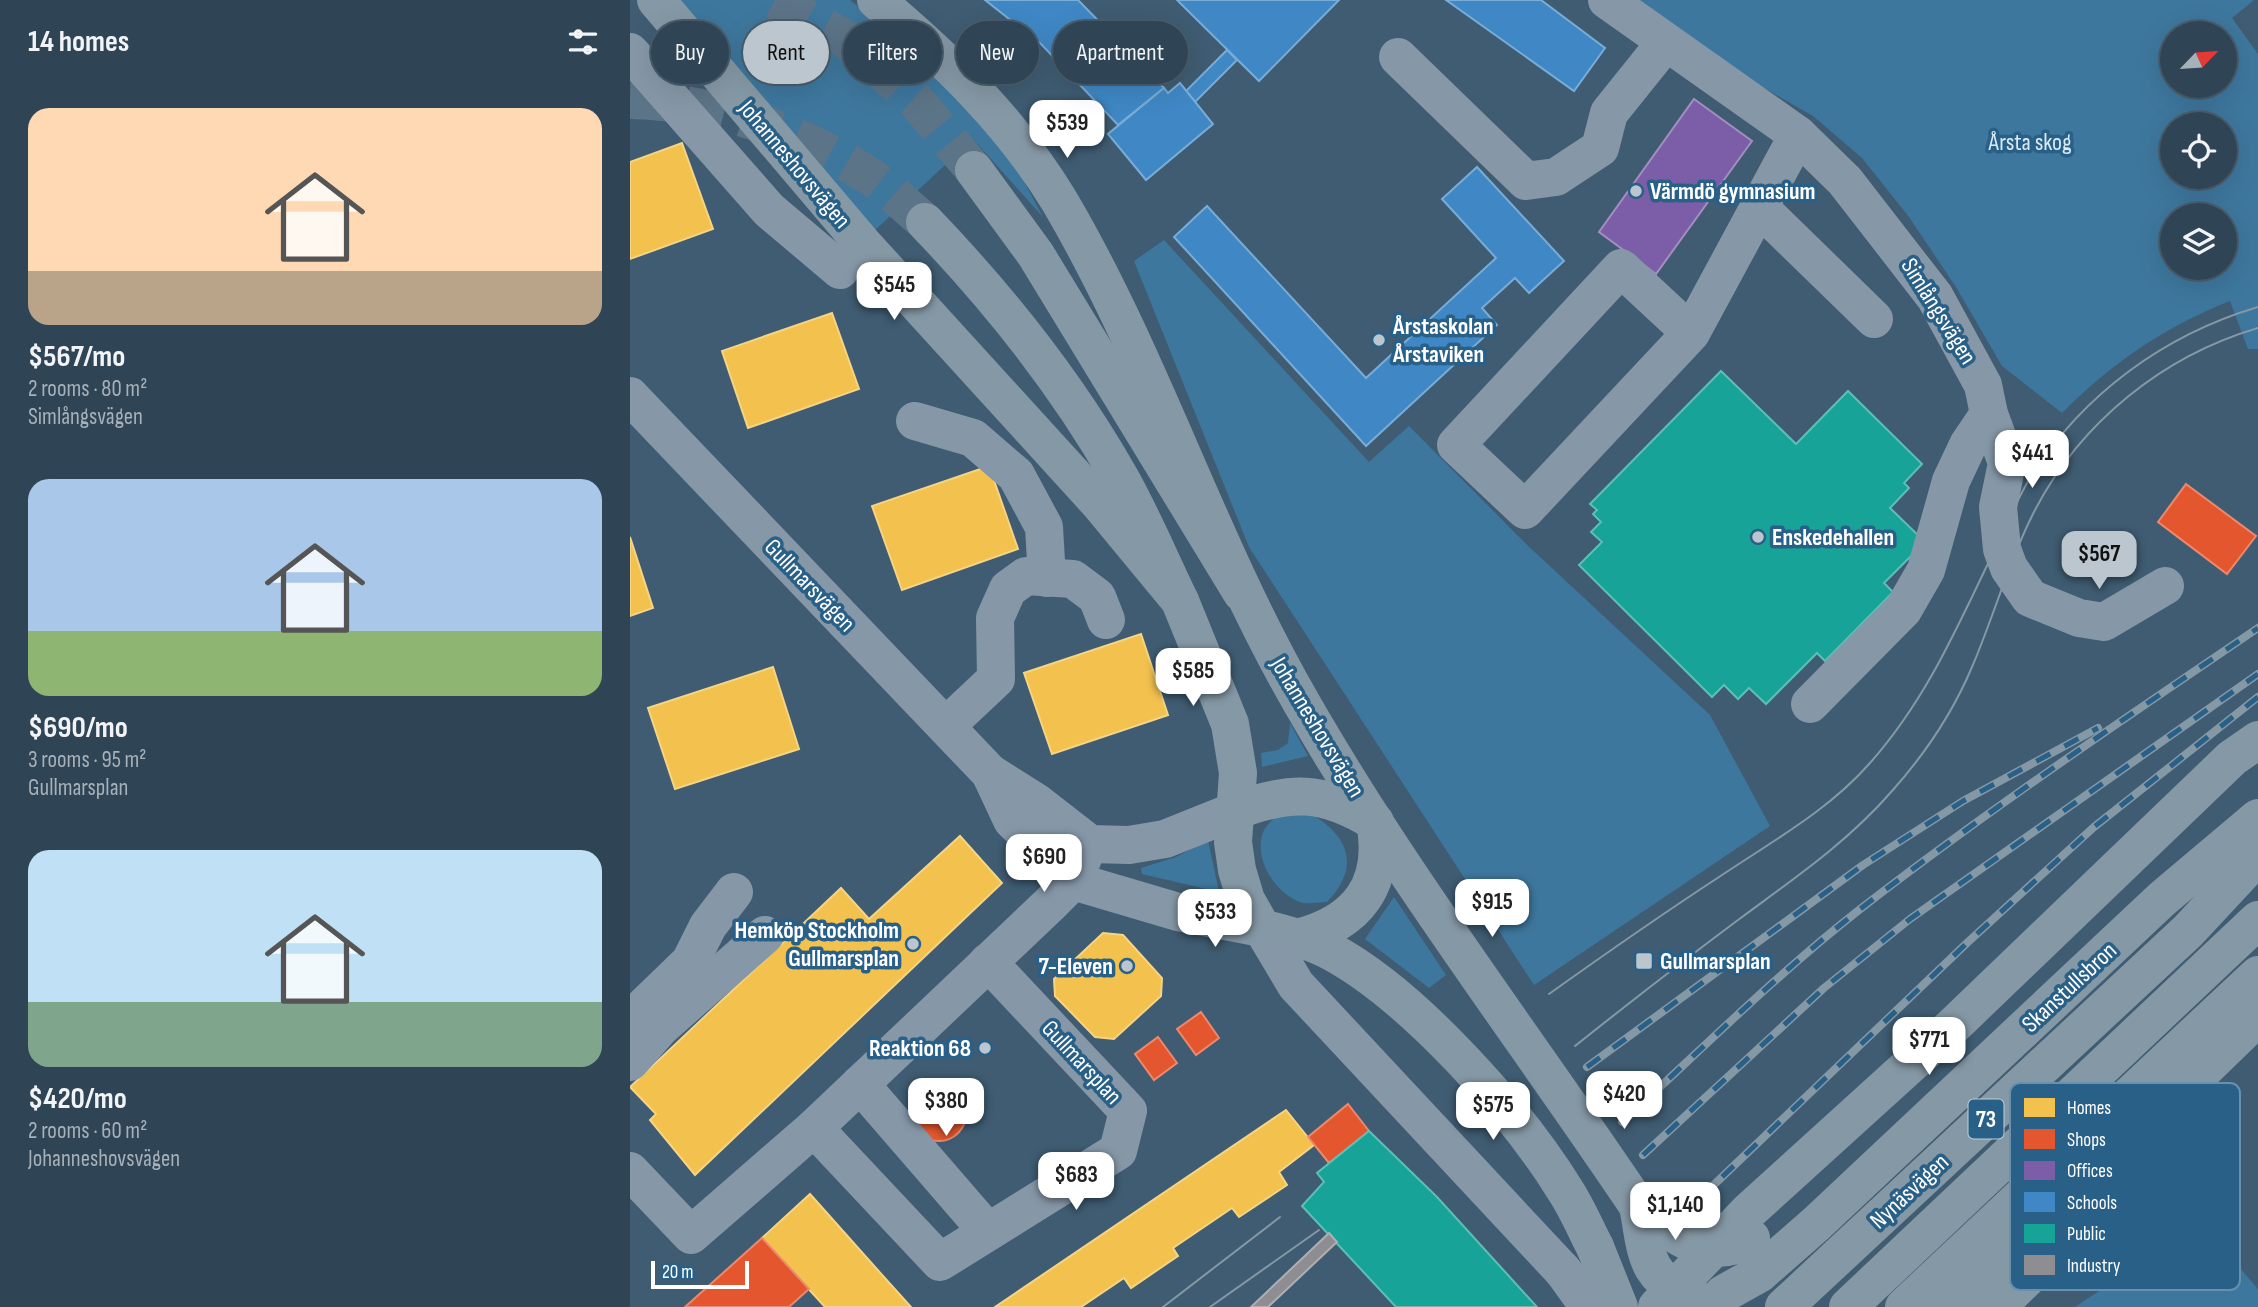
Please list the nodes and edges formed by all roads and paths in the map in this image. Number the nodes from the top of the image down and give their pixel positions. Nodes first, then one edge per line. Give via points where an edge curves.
1 (656, 0) edge
2 (876, 0) edge
3 (1607, 0) edge
4 (1666, 42) junction
5 (630, 52) edge
6 (1398, 57) dead end
7 (1798, 135) junction
8 (974, 170) tunnel mouth
9 (1759, 207) junction
10 (925, 222) tunnel mouth
11 (841, 271) dead end
12 (1874, 319) dead end
13 (1691, 333) junction
14 (630, 396) edge
15 (1989, 414) junction
16 (915, 421) dead end
17 (1047, 578) junction
18 (2165, 586) dead end
19 (1242, 593) junction
20 (1181, 601) junction
21 (1106, 620) dead end
22 (1810, 704) dead end
23 (946, 726) junction
24 (2258, 740) edge
25 (2258, 768) edge
26 (990, 773) junction
27 (1235, 811) junction
28 (2258, 818) edge
29 (1375, 822) junction
30 (1090, 844) junction
31 (2258, 856) edge
32 (1073, 881) junction
33 (734, 892) dead end
34 (2258, 920) edge
35 (1280, 933) junction
36 (765, 935) dead end
37 (988, 962) junction
38 (2258, 975) edge
39 (2258, 1017) edge
40 (630, 1020) edge
41 (2258, 1054) edge
42 (630, 1062) edge
43 (2025, 1083) edge
44 (2088, 1083) edge
45 (2143, 1083) edge
46 (2190, 1083) edge
47 (2228, 1083) edge
48 (860, 1084) junction
49 (2010, 1097) edge
50 (814, 1128) junction
51 (2010, 1156) edge
52 (630, 1171) edge
53 (1638, 1206) junction
54 (2010, 1208) edge
55 (988, 1232) junction
56 (2010, 1253) edge
57 (2015, 1290) edge
58 (1699, 1299) edge
59 (1589, 1307) edge
60 (1619, 1307) edge
61 (1657, 1307) edge
62 (1768, 1307) edge
63 (1784, 1307) edge
64 (1848, 1307) edge
65 (1904, 1307) edge
66 (1951, 1307) edge
67 (1997, 1307) edge

1 - 20 main road, Johanneshovsvägen via 863,244 1099,503
2 - 19 main road, Johanneshovsvägen via 935,50 988,104 1059,200 1158,397
3 - 4 street, Simlångsvägen
4 - 6 street via 1608,113 1600,148 1556,177 1526,181
4 - 7 street, Simlångsvägen
5 - 11 street via 769,210
7 - 9 street
7 - 15 street, Simlångsvägen via 1853,191 1935,297 1973,361
8 - 19 main road via 1036,255
9 - 12 street
9 - 13 street
10 - 20 main road via 984,283 1059,382 1120,477
13 - 13 street via 1621,268 1456,445 1525,510
14 - 23 street, Gullmarsvägen
15 - 18 street, Simlångsvägen via 2007,463 1998,506 2002,549 2030,598 2079,618 2104,622
15 - 22 street via 1951,481 1926,570 1903,610
16 - 17 street via 973,438 1016,475 1044,527
17 - 21 street via 1073,579 1097,597
17 - 23 street via 1026,576 1008,589 995,618 996,679
19 - 29 main road, Johanneshovsvägen via 1301,703
20 - 27 main road, Johanneshovsvägen via 1230,724 1238,773
23 - 26 street, Gullmarsvägen
24 - 61 main road via 2232,758 1954,1025 1751,1210
25 - 53 main road, bridge via 1751,1238 1728,1250 1700,1246 1671,1233
26 - 30 street, Gullmarsvägen
26 - 32 street, Gullmarsvägen via 1012,820
27 - 29 main road via 1296,794 1332,800
27 - 30 street via 1165,839 1129,845
27 - 35 main road via 1233,842 1246,900
28 - 58 main road, Skanstullsbron via 2162,899 1759,1274
29 - 35 main road via 1379,859 1366,895 1356,908 1331,927
29 - 53 main road, Johanneshovsvägen
30 - 32 street
31 - 43 main road, Nynäsvägen / 73 via 2188,931
32 - 35 street, Gullmarsvägen via 1178,912
32 - 37 street
33 - 40 street via 708,926 690,962
34 - 44 main road, Nynäsvägen / 73
35 - 59 street, bridge via 1296,985 1563,1271
35 - 60 main road, bridge via 1355,966 1445,1043 1542,1156 1566,1191
36 - 42 street via 661,1027
37 - 48 street
37 - 55 street, Gullmarsplan via 1128,1111 1118,1151
38 - 45 main road
39 - 46 main road
41 - 47 main road
48 - 50 street
48 - 55 street
49 - 63 main road, Nynäsvägen / 73
50 - 52 street via 691,1236
50 - 55 street, Gullmarsplan via 940,1262
51 - 64 main road, Nynäsvägen / 73
53 - 58 main road, Johanneshovsvägen, bridge via 1653,1270 1663,1283
54 - 65 main road
56 - 66 main road
57 - 67 main road
58 - 62 main road, Johanneshovsvägen

